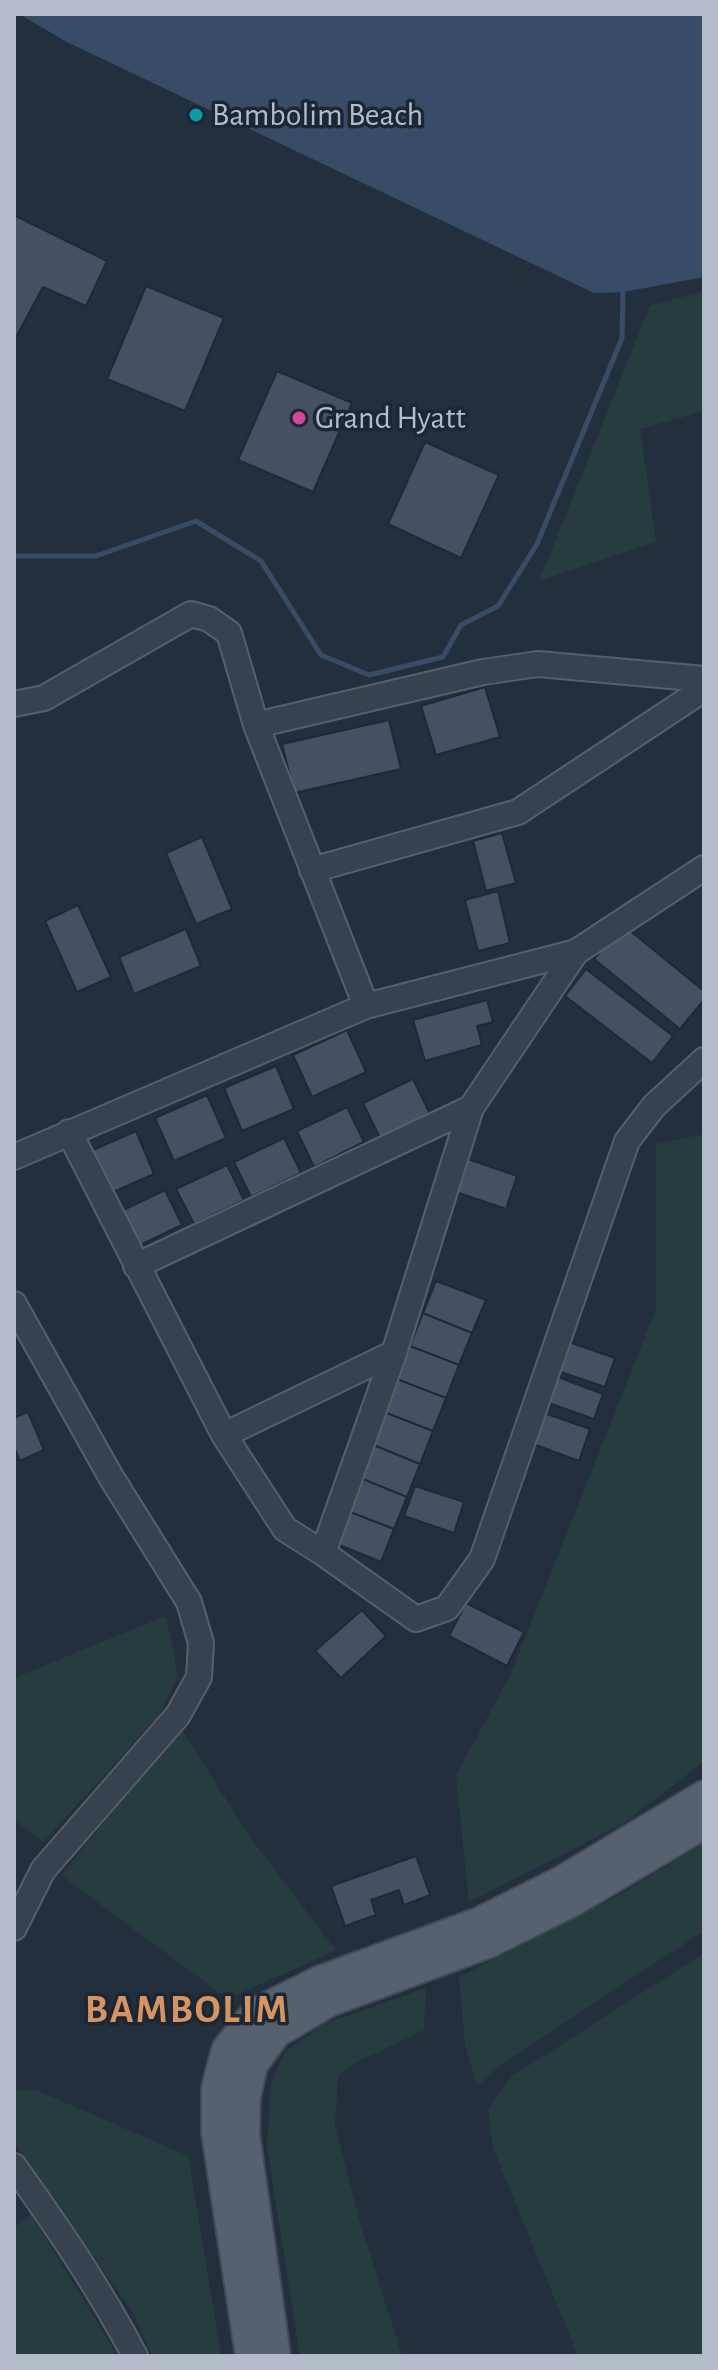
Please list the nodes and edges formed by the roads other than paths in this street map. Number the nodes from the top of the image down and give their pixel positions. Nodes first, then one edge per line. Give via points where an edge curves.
1 (704, 679) edge
2 (704, 689) edge
3 (14, 704) edge
4 (256, 725) junction
5 (704, 868) edge
6 (312, 870) junction
7 (576, 952) junction
8 (366, 1006) junction
9 (704, 1060) edge
10 (471, 1108) junction
11 (69, 1132) junction
12 (14, 1157) edge
13 (136, 1266) junction
14 (14, 1304) edge
15 (21, 1332) edge
16 (394, 1353) junction
17 (224, 1435) junction
18 (323, 1553) junction
19 (704, 1796) edge
20 (704, 1823) edge
21 (14, 1928) edge
22 (14, 2166) edge
23 (135, 2356) edge
24 (251, 2356) edge
25 (275, 2356) edge

1 - 4 street via 538,664
2 - 6 street via 518,812
3 - 4 street via 44,698 191,614 229,633
4 - 6 street
5 - 7 street
6 - 8 street
7 - 8 street
7 - 10 street
8 - 11 street
9 - 18 street via 654,1106 627,1141 482,1559 447,1608 416,1619
10 - 13 street
10 - 16 street
11 - 12 street
11 - 13 street
13 - 17 street
14 - 15 street
15 - 21 street via 189,1602 201,1643 199,1677 178,1715 43,1870
16 - 17 street
16 - 18 street
17 - 18 street via 285,1529
19 - 24 main road via 561,1882 479,1923 321,1981 256,2013 227,2050 217,2088 217,2133
20 - 25 main road via 501,1936 329,2001 276,2032 252,2065 244,2133
22 - 23 street via 74,2250

